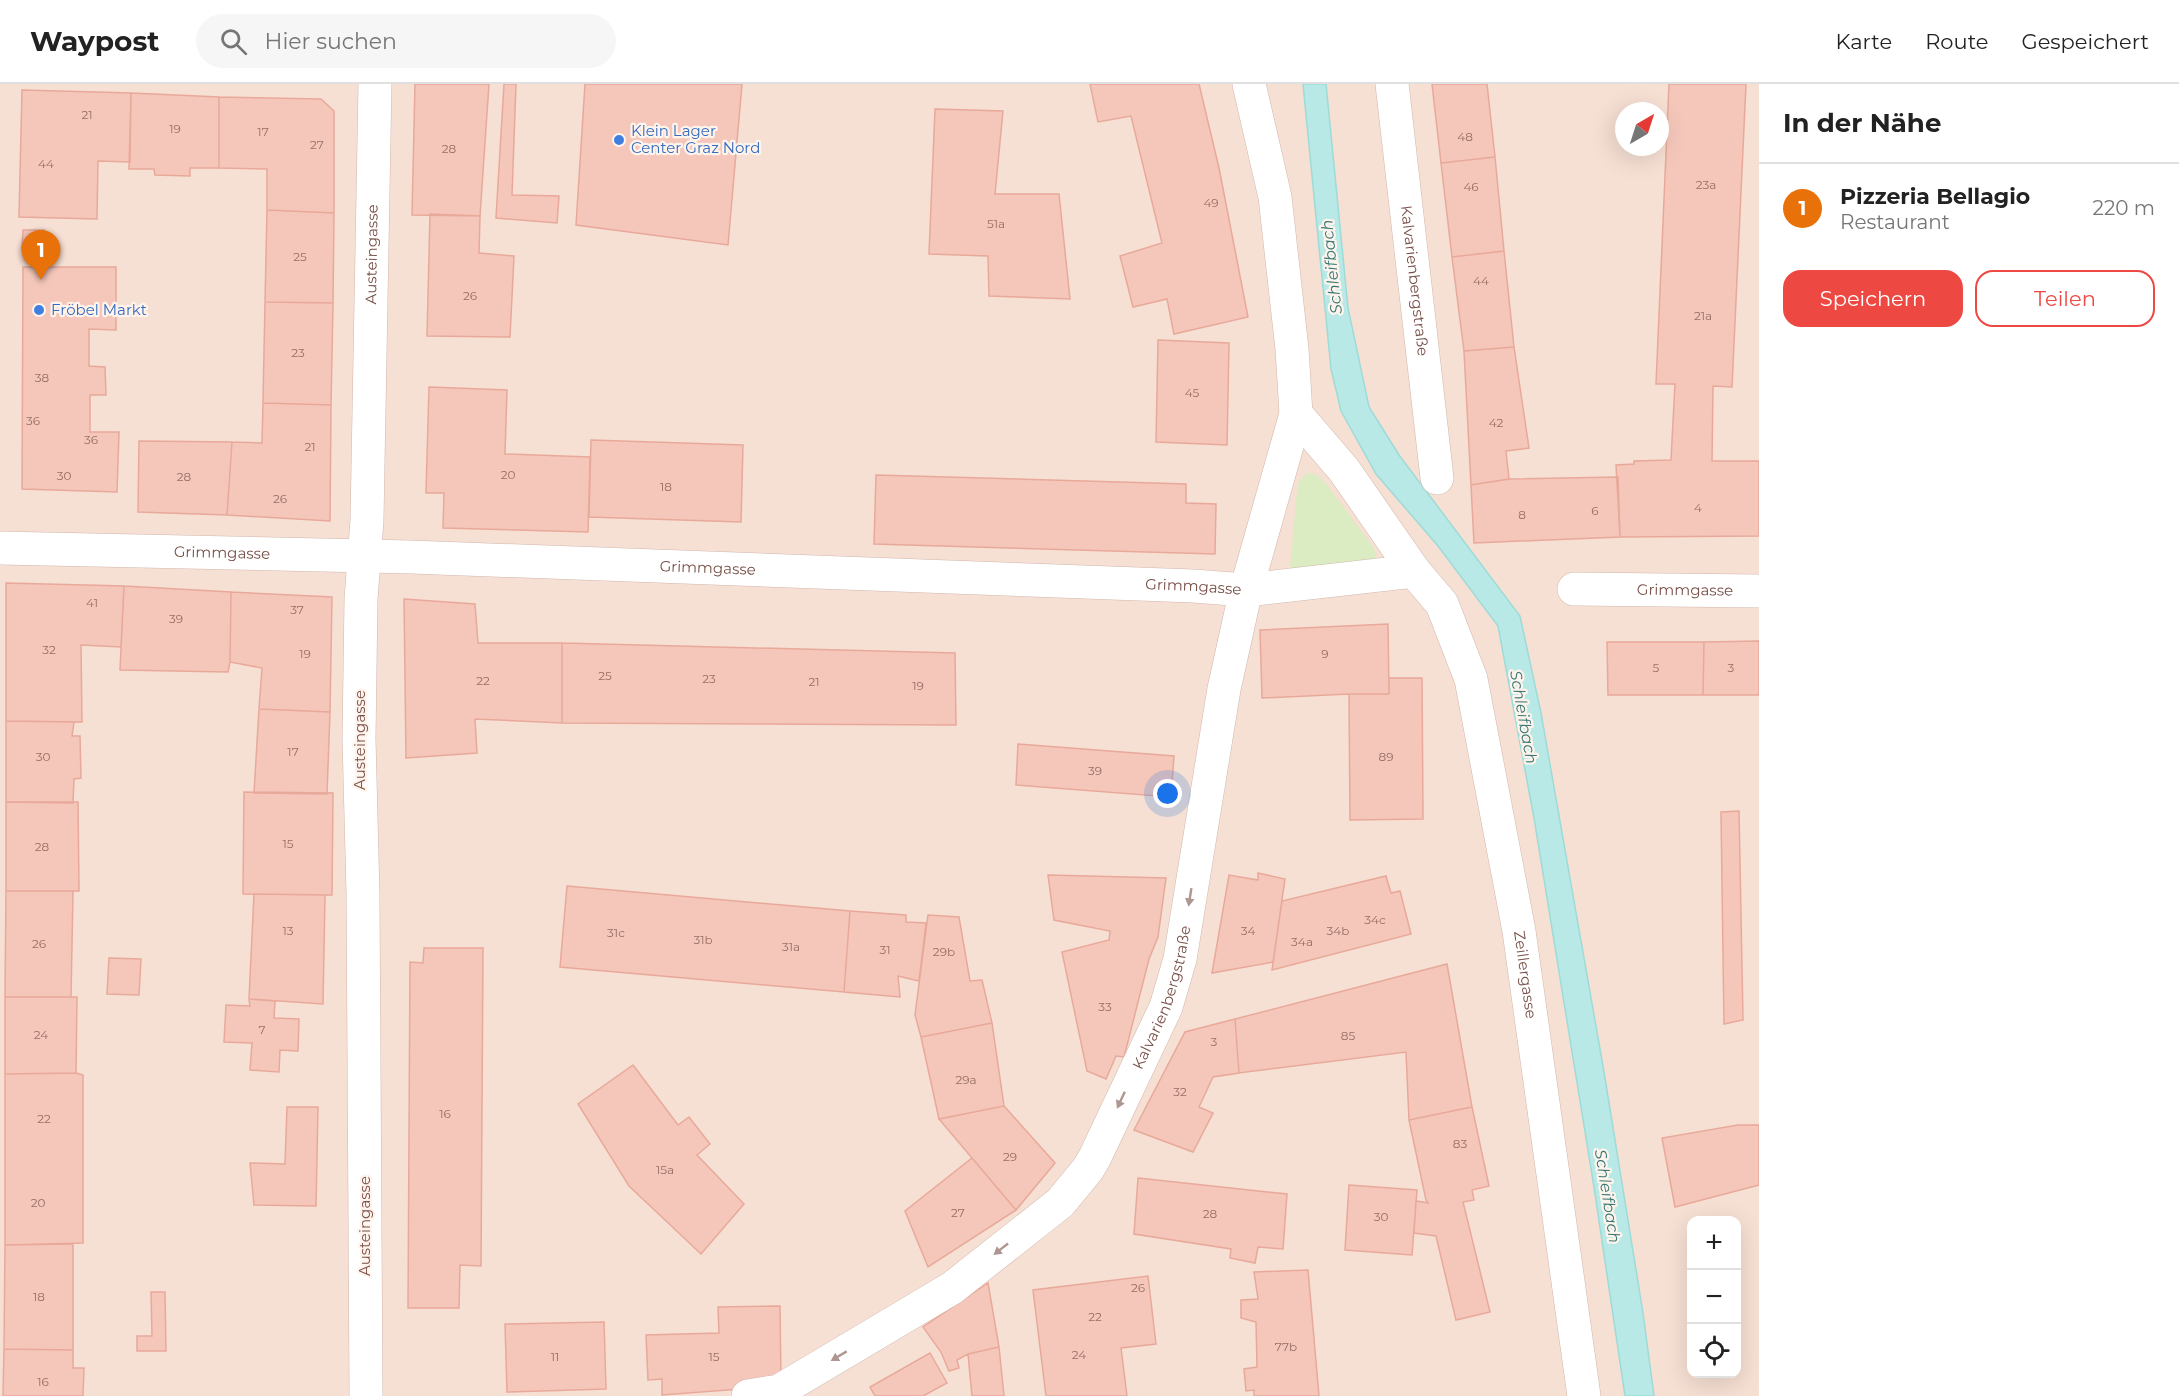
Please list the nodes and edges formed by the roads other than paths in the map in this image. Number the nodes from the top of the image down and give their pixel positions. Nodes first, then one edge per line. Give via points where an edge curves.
1 (375, 84) edge
2 (1249, 84) edge
3 (1392, 84) edge
4 (1296, 414) junction
5 (1437, 478) dead end
6 (0, 548) edge
7 (366, 555) junction
8 (1414, 571) junction
9 (1574, 589) dead end
10 (1246, 590) junction
11 (1759, 591) edge
12 (366, 1396) edge
13 (748, 1396) edge
14 (1584, 1396) edge

1 - 7 street, Austeingasse
2 - 4 street, Kalvarienbergstraße via 1275,197
3 - 5 street, Kalvarienbergstraße
4 - 8 street via 1344,470
4 - 10 street, Kalvarienbergstraße
6 - 7 street, Grimmgasse
7 - 10 street, Grimmgasse
7 - 12 street, Austeingasse via 361,599 359,739
8 - 10 street, Grimmgasse
8 - 14 street, Zeillergasse via 1442,604 1471,679 1519,931
9 - 11 street, Grimmgasse
10 -> 13 street, Kalvarienbergstraße via 1224,689 1180,959 1166,1007 1088,1169 1060,1203 952,1288 779,1391

